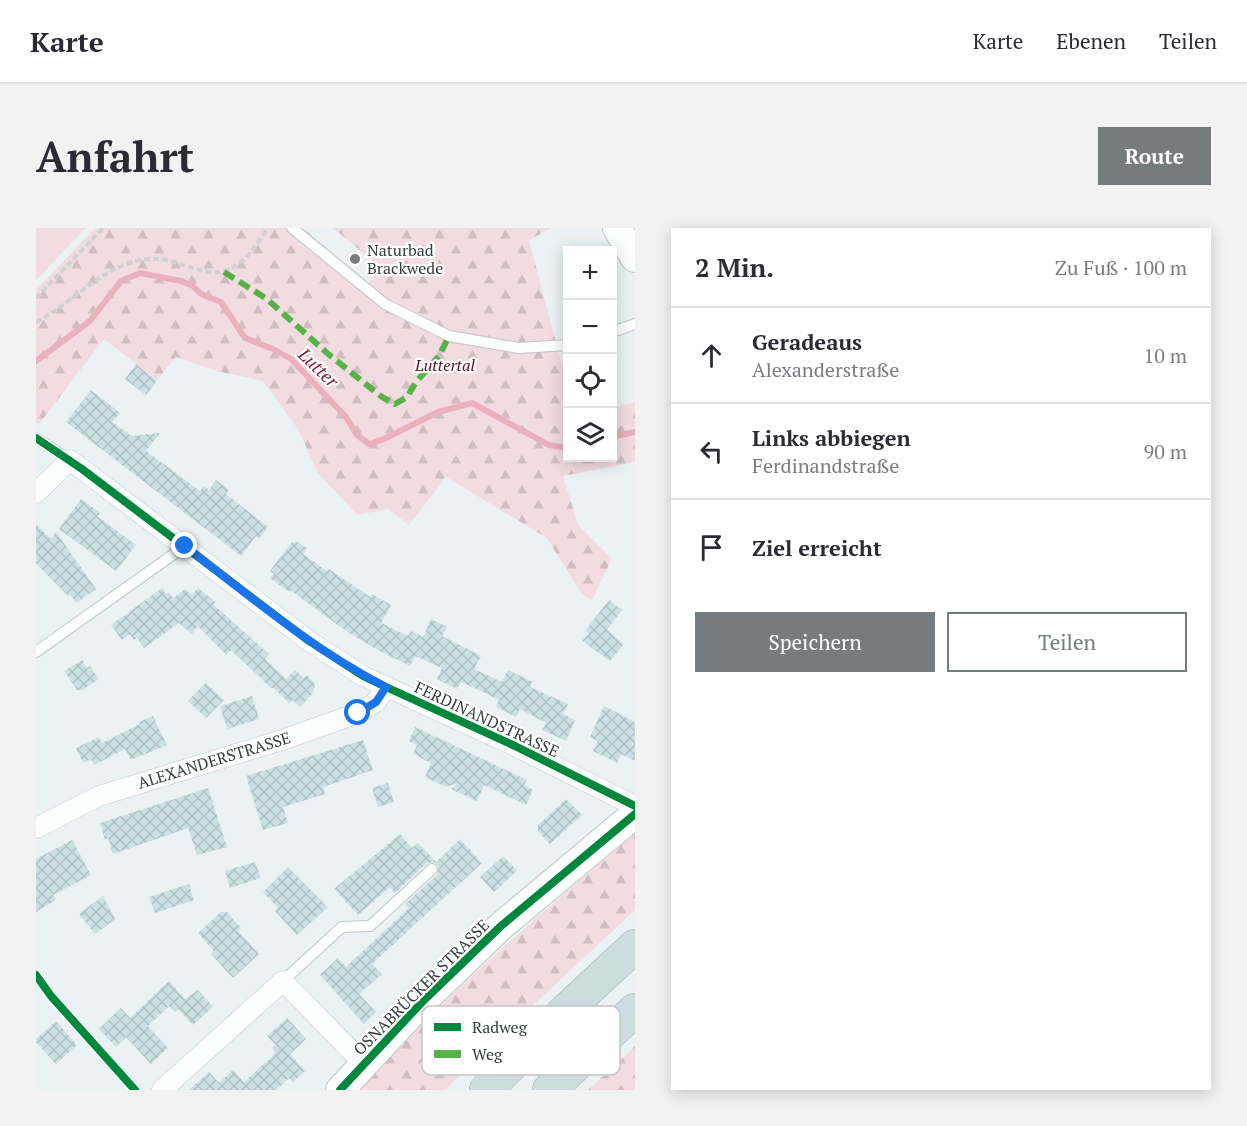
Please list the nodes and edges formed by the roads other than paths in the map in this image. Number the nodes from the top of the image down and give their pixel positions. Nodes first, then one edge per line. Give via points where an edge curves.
1 (292, 228) edge
2 (617, 228) edge
3 (635, 258) edge
4 (635, 324) edge
5 (617, 330) edge
6 (563, 345) edge
7 (36, 438) edge
8 (70, 460) junction
9 (36, 493) edge
10 (185, 546) junction
11 (36, 652) edge
12 (386, 687) junction
13 (635, 806) edge
14 (635, 814) edge
15 (36, 828) edge
16 (432, 869) dead end
17 (635, 946) edge
18 (283, 981) junction
19 (570, 1006) edge
20 (635, 1010) edge
21 (620, 1024) edge
22 (363, 1064) junction
23 (501, 1075) edge
24 (565, 1075) edge
25 (162, 1090) edge
26 (340, 1090) edge
27 (486, 1090) edge
28 (549, 1090) edge

1 - 6 lane via 385,304 448,336 519,348
2 - 3 main road
4 - 5 lane
7 - 8 lane
8 - 9 street
8 - 10 street, FERDINANDSTRASSE
10 - 11 lane
10 - 12 street, FERDINANDSTRASSE via 309,641
12 - 13 street, FERDINANDSTRASSE
12 - 15 street, ALEXANDERSTRASSE via 376,702 358,713 99,796
14 - 22 main road, OSNABRÜCKER STRASSE via 501,926
16 - 18 lane via 370,926 342,927
17 - 19 highway
18 - 22 street
18 - 25 street
20 - 21 highway
22 - 26 main road, OSNABRÜCKER STRASSE
23 - 27 highway
24 - 28 highway

